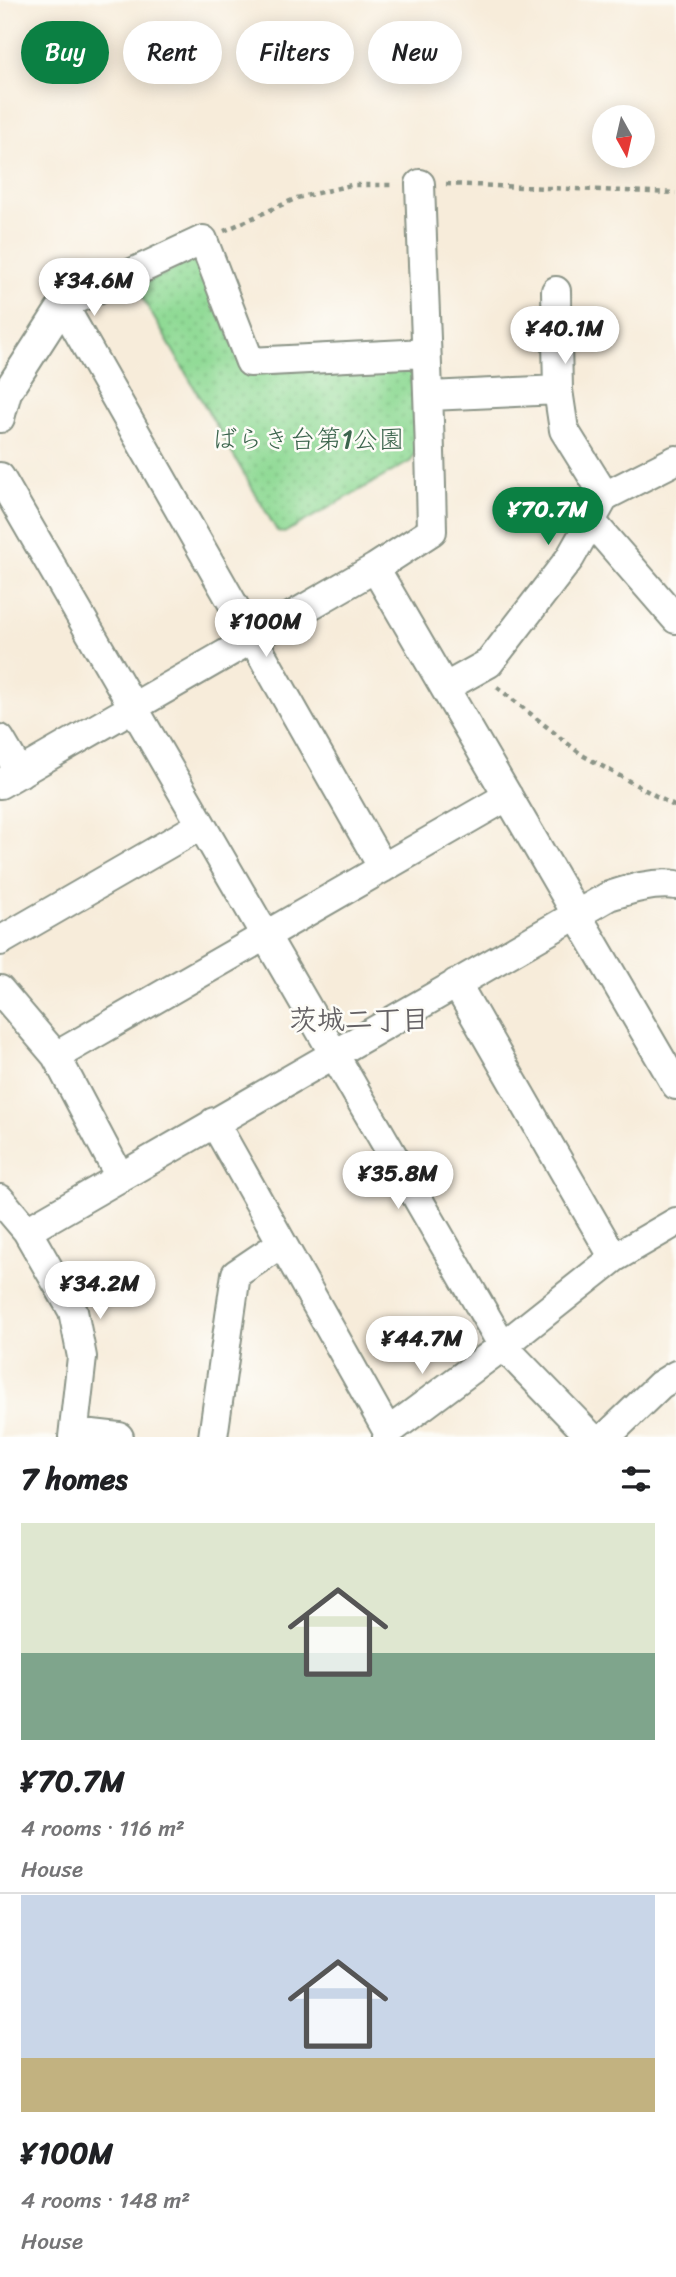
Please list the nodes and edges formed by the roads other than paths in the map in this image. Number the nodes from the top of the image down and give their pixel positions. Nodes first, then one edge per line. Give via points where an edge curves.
1 (420, 184) road end
2 (556, 291) dead end
3 (63, 305) junction
4 (425, 354) junction
5 (558, 390) junction
6 (430, 396) junction
7 (0, 418) edge
8 (676, 460) edge
9 (0, 477) edge
10 (605, 496) junction
11 (591, 521) junction
12 (375, 568) junction
13 (676, 619) edge
14 (254, 638) junction
15 (446, 687) junction
16 (133, 708) junction
17 (0, 739) edge
18 (10, 779) edge
19 (508, 796) junction
20 (201, 825) junction
21 (383, 868) junction
22 (676, 885) edge
23 (577, 914) junction
24 (266, 936) junction
25 (0, 941) edge
26 (456, 983) junction
27 (0, 990) edge
28 (334, 1052) junction
29 (56, 1056) junction
30 (674, 1076) edge
31 (214, 1122) junction
32 (120, 1177) junction
33 (0, 1199) edge
34 (676, 1222) edge
35 (27, 1231) junction
36 (282, 1243) junction
37 (614, 1258) junction
38 (503, 1346) junction
39 (676, 1375) edge
40 (73, 1434) edge
41 (388, 1434) edge
42 (119, 1437) edge
43 (213, 1437) edge
44 (591, 1437) edge
45 (606, 1437) edge

1 - 4 street
2 - 5 street
3 - 4 street via 203,240 250,362
3 - 7 street via 7,392
3 - 14 street
4 - 6 street
5 - 6 street
5 - 10 street via 564,430
6 - 12 street via 432,531
8 - 10 street
9 - 16 street
10 - 11 street
11 - 13 street
11 - 15 street via 562,568 489,663
12 - 14 street
12 - 15 street
14 - 16 street
14 - 21 street
15 - 19 street
16 - 18 street
16 - 20 street
17 - 18 street
19 - 21 street
19 - 23 street
20 - 24 street
20 - 25 street
21 - 24 street
22 - 23 street via 664,883 609,895
23 - 26 street
23 - 30 street
24 - 28 street
24 - 29 street
26 - 28 street
26 - 37 street
27 - 29 street
28 - 31 street
28 - 38 street
29 - 32 street
31 - 32 street
31 - 36 street
32 - 35 street
33 - 35 street
34 - 37 street
35 - 40 street via 73,1311 82,1357
36 - 41 street
36 - 43 street via 236,1275
37 - 38 street
38 - 41 street
38 - 44 street
39 - 45 street
40 - 42 street

